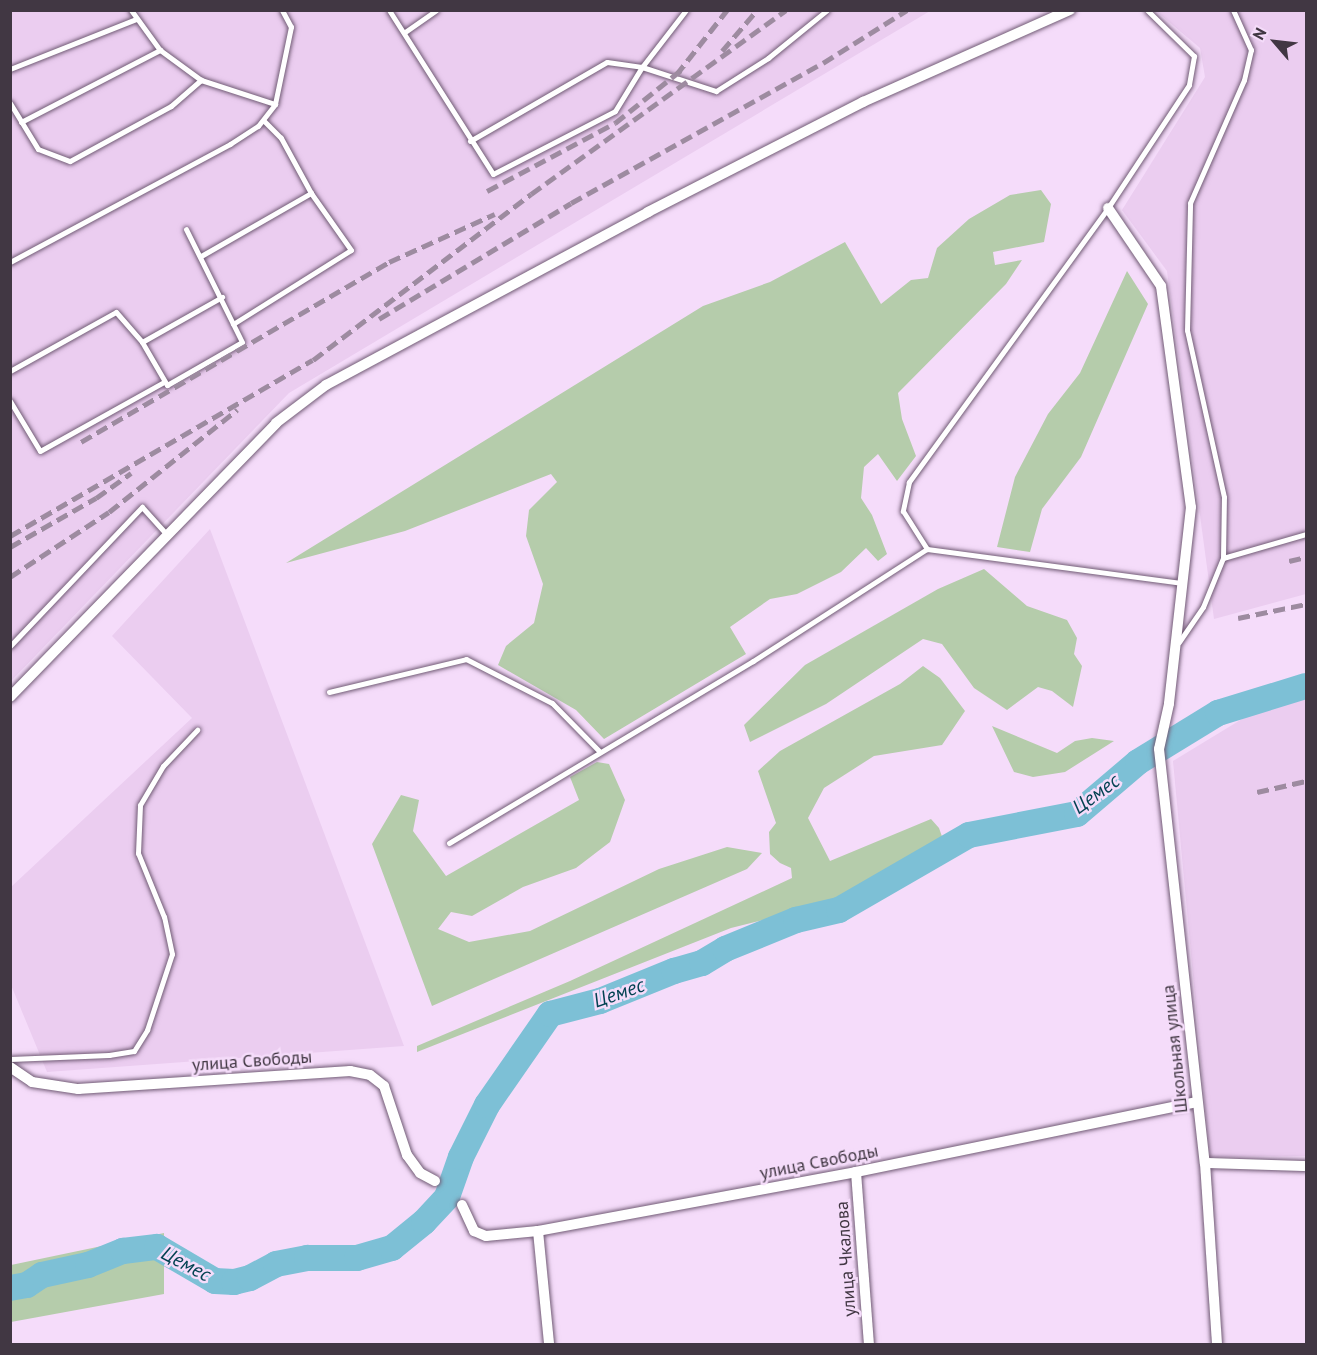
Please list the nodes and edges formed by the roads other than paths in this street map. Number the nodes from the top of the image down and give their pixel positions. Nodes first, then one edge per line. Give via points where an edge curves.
1 (131, 10) edge
2 (282, 10) edge
3 (389, 10) edge
4 (436, 10) edge
5 (686, 10) edge
6 (827, 10) edge
7 (1071, 10) edge
8 (1147, 10) edge
9 (1233, 10) edge
10 (136, 19) junction
11 (405, 32) junction
12 (160, 50) junction
13 (642, 67) junction
14 (10, 69) edge
15 (201, 80) junction
16 (10, 103) edge
17 (275, 104) junction
18 (263, 120) junction
19 (21, 122) junction
20 (470, 141) junction
21 (311, 193) junction
22 (1108, 208) junction
23 (186, 229) dead end
24 (201, 256) junction
25 (10, 262) edge
26 (222, 297) junction
27 (232, 324) junction
28 (142, 342) junction
29 (10, 371) edge
30 (164, 382) junction
31 (10, 401) edge
32 (1306, 534) edge
33 (168, 536) junction
34 (927, 549) junction
35 (1223, 558) junction
36 (1183, 583) junction
37 (10, 646) edge
38 (1176, 646) junction
39 (329, 692) dead end
40 (10, 697) edge
41 (197, 730) dead end
42 (599, 751) junction
43 (449, 843) dead end
44 (10, 1059) edge
45 (10, 1067) edge
46 (1197, 1102) junction
47 (1205, 1163) junction
48 (1306, 1166) edge
49 (856, 1172) junction
50 (435, 1181) dead end
51 (462, 1205) dead end
52 (538, 1231) junction
53 (549, 1344) edge
54 (869, 1344) edge
55 (1217, 1344) edge

1 - 10 lane
2 - 17 lane via 291,27
3 - 11 lane
4 - 11 lane
5 - 13 lane
6 - 13 lane via 768,58 716,91
7 - 33 street via 863,102 648,212 326,386 276,423
8 - 22 lane via 1194,56 1189,85
9 - 35 lane via 1251,50 1244,80 1190,203 1186,330 1224,497
10 - 12 lane
10 - 14 lane
11 - 20 lane
12 - 15 lane
12 - 19 lane
13 - 20 lane via 607,62
13 - 20 lane via 615,111 493,174
15 - 17 lane
15 - 19 lane via 171,106 70,161 38,149
16 - 19 lane
17 - 18 lane
18 - 21 lane via 281,138
18 - 25 lane via 230,144
21 - 24 lane
21 - 27 lane via 351,250
22 - 34 lane via 909,482 903,511
22 - 36 street, Школьная улица via 1161,286 1191,507
23 - 24 lane
24 - 26 lane
26 - 27 lane
26 - 28 lane
27 - 30 lane via 243,342 167,385
28 - 29 lane via 116,312
28 - 30 lane
30 - 31 lane via 40,451
32 - 35 lane
33 - 37 lane via 142,507
33 - 40 street
34 - 36 lane
34 - 42 lane via 753,661
35 - 38 lane via 1203,607
36 - 38 street, Школьная улица
38 - 46 street, Школьная улица via 1159,749
39 - 42 lane via 466,659 552,703
41 - 44 lane via 163,766 140,806 138,853 164,917 172,954 147,1030 134,1051
42 - 43 lane
45 - 50 street, улица Свободы via 32,1082 78,1089 350,1071 370,1075 384,1086 406,1155 420,1173
46 - 47 street, Школьная улица
46 - 49 street, улица Свободы
47 - 48 street
47 - 55 street, Школьная улица
49 - 52 street, улица Свободы
49 - 54 street, улица Чкалова
51 - 52 street, улица Свободы via 474,1231 486,1236
52 - 53 street

